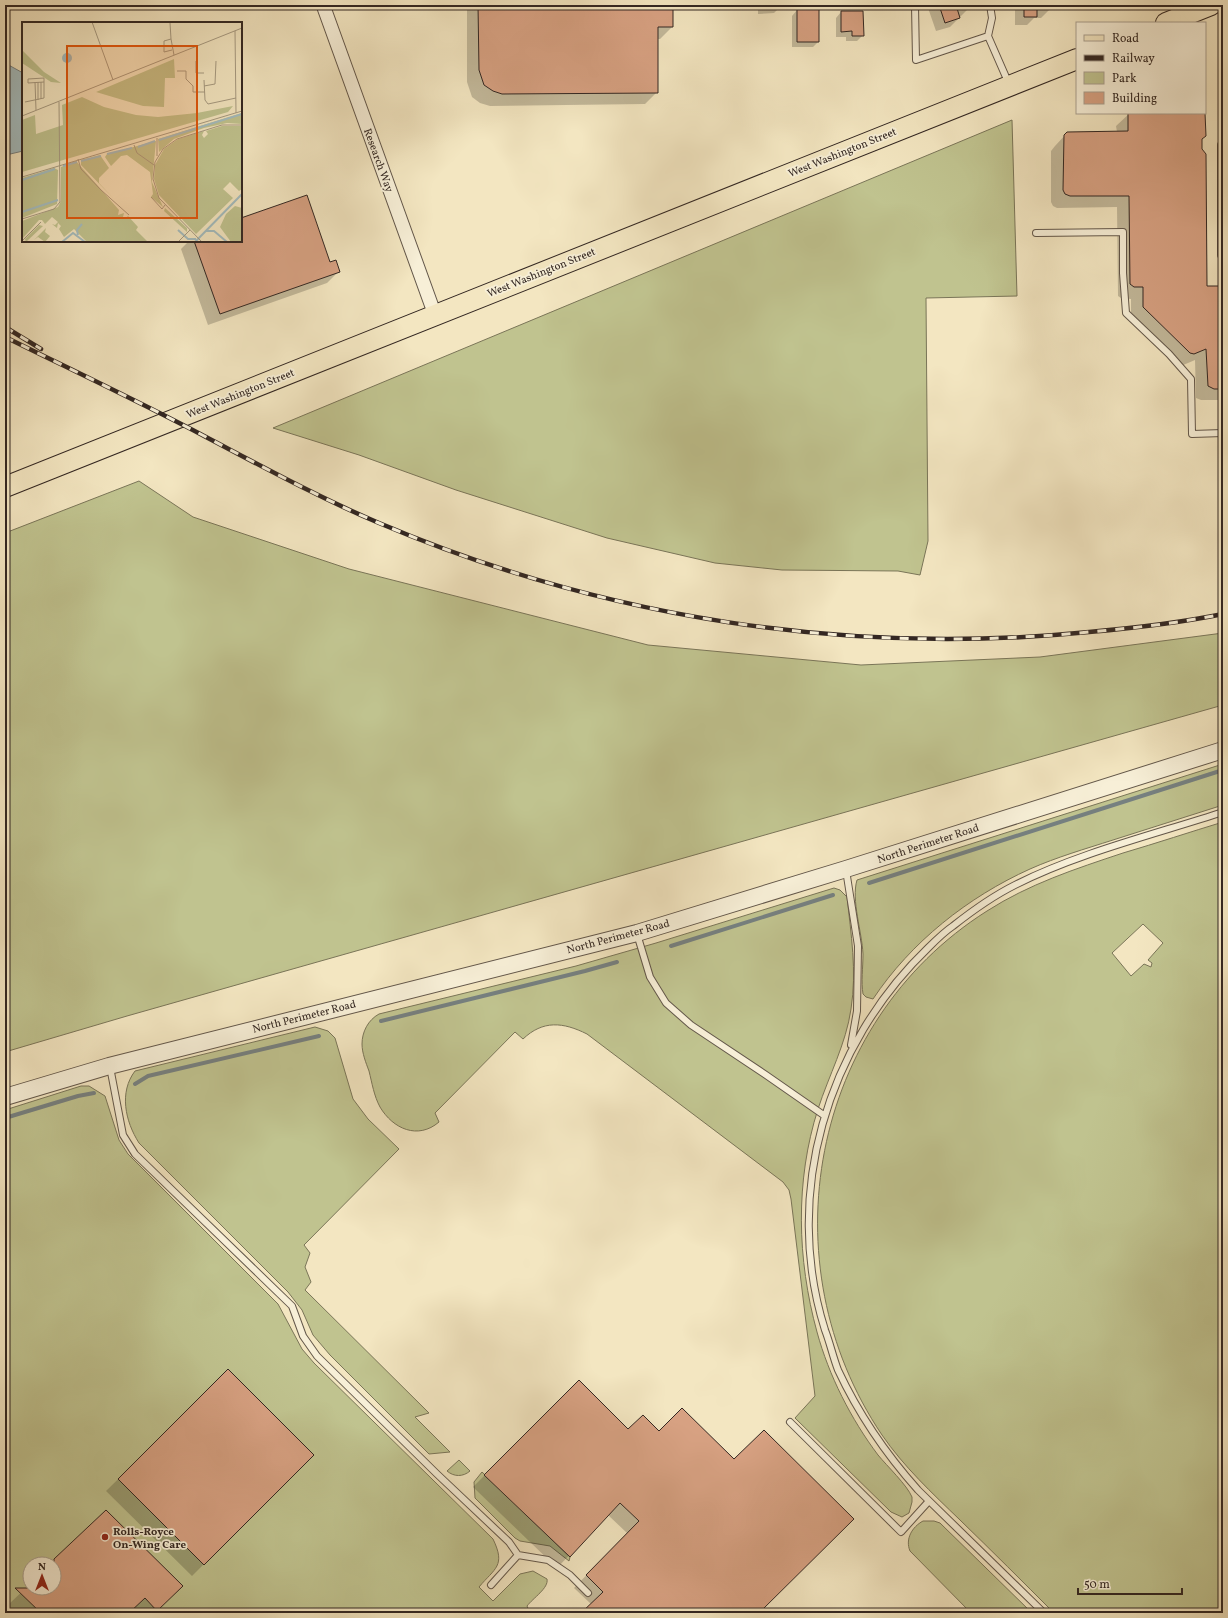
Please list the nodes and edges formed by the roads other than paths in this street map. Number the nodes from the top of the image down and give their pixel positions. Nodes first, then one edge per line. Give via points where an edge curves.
1 (323, 5) edge
2 (915, 5) edge
3 (990, 5) edge
4 (1211, 5) edge
5 (1168, 22) edge
6 (988, 36) junction
7 (1076, 59) edge
8 (1010, 85) junction
9 (1221, 145) dead end
10 (1036, 233) dead end
11 (1223, 255) edge
12 (435, 315) junction
13 (1223, 433) edge
14 (5, 487) edge
15 (1223, 750) edge
16 (1223, 812) edge
17 (846, 869) junction
18 (637, 932) junction
19 (850, 1051) junction
20 (109, 1066) junction
21 (5, 1097) edge
22 (825, 1116) junction
23 (790, 1422) dead end
24 (929, 1501) junction
25 (518, 1555) junction
26 (491, 1585) dead end
27 (588, 1593) dead end
28 (1044, 1613) edge

1 - 12 street, Research Way
2 - 6 lane via 916,60
3 - 6 lane via 992,18
4 - 5 main road
6 - 8 lane
7 - 8 main road, West Washington Street
8 - 12 main road, West Washington Street
9 - 11 lane
10 - 13 lane via 1122,232 1126,314 1169,354 1191,379 1192,434
12 - 14 main road, West Washington Street
15 - 17 street, North Perimeter Road
16 - 19 lane via 1069,862 1012,886 947,930 903,973 870,1017
17 - 18 street, North Perimeter Road
17 - 19 lane via 858,946 857,1011
18 - 20 street, North Perimeter Road
18 - 22 lane via 650,977 666,1003 691,1025
19 - 22 lane
20 - 21 street, North Perimeter Road
20 - 25 lane via 123,1135 135,1154 292,1306 303,1336 317,1356 509,1542
22 - 24 lane via 813,1171 810,1216 810,1255 819,1310 838,1370 871,1432 899,1469
23 - 24 lane via 901,1532
24 - 28 lane
25 - 26 lane
25 - 27 lane via 548,1560 570,1575

